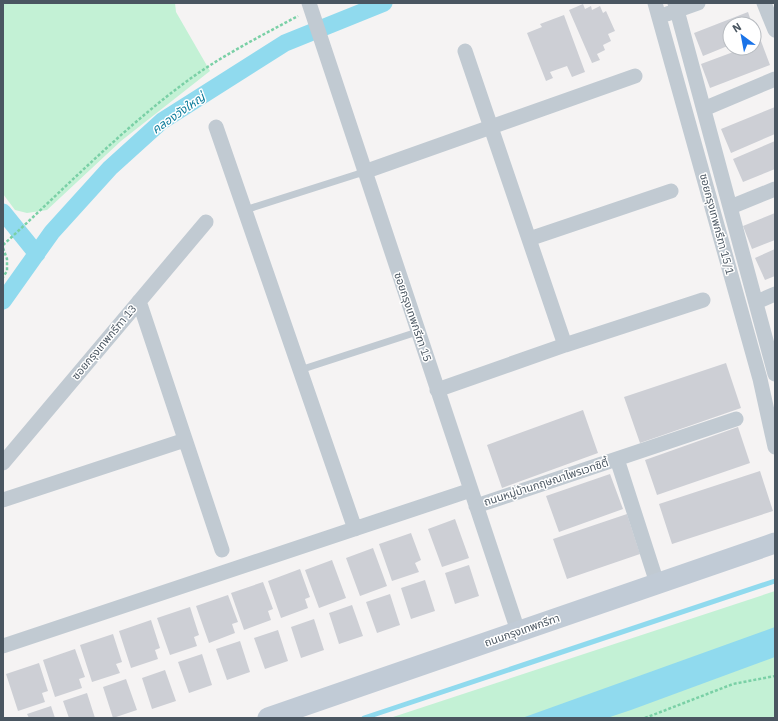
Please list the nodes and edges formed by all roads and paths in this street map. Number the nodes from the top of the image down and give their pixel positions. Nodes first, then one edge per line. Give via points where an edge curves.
1 (657, 3) edge
2 (698, 3) edge
3 (764, 3) edge
4 (676, 7) edge
5 (305, 8) edge
6 (660, 19) junction
7 (775, 30) edge
8 (465, 51) dead end
9 (635, 76) dead end
10 (775, 79) edge
11 (706, 108) dead end
12 (216, 127) dead end
13 (490, 128) junction
14 (364, 172) junction
15 (775, 189) edge
16 (671, 191) dead end
17 (732, 207) junction
18 (245, 210) junction
19 (714, 213) junction
20 (206, 222) dead end
21 (529, 239) junction
22 (3, 247) edge
23 (3, 277) edge
24 (775, 294) edge
25 (703, 300) dead end
26 (139, 301) junction
27 (759, 301) dead end
28 (417, 332) junction
29 (565, 345) junction
30 (300, 370) junction
31 (775, 374) edge
32 (437, 390) junction
33 (736, 419) dead end
34 (185, 440) junction
35 (775, 447) edge
36 (617, 459) junction
37 (3, 463) edge
38 (471, 490) junction
39 (3, 500) edge
40 (476, 506) junction
41 (355, 529) junction
42 (775, 543) edge
43 (222, 550) dead end
44 (657, 583) junction
45 (518, 631) junction
46 (3, 646) edge
47 (775, 676) edge
48 (268, 718) edge
49 (645, 718) edge

1 - 6 street, ซอยกรุงเทพกรีฑา 15/1
2 - 4 street
3 - 7 street
4 - 6 street
4 - 17 street, ซอยกรุงเทพกรีฑา 15/1
5 - 14 street, ซอยกรุงเทพกรีฑา 15 via 325,56
5 - 22 path via 184,83 121,136
6 - 19 street, ซอยกรุงเทพกรีฑา 15/1
8 - 13 street
9 - 13 street
10 - 11 street
12 - 18 street
13 - 14 street
13 - 21 street
14 - 18 lane
14 - 28 street, ซอยกรุงเทพกรีฑา 15
15 - 17 street
16 - 21 street
17 - 19 street
17 - 31 street, ซอยกรุงเทพกรีฑา 15/1
18 - 30 street
19 - 35 street, ซอยกรุงเทพกรีฑา 15/1 via 760,379
20 - 26 street, ซอยกรุงเทพกรีฑา 13
21 - 29 street
22 - 23 path via 7,259 7,271
24 - 27 street
25 - 29 street
26 - 34 street
26 - 37 street, ซอยกรุงเทพกรีฑา 13
28 - 30 lane
28 - 32 street, ซอยกรุงเทพกรีฑา 15
29 - 32 street
30 - 41 street
32 - 38 street, ซอยกรุงเทพกรีฑา 15
33 - 36 street, ถนนหมู่บ้านกฤษณาไพรเวทซิตี้
34 - 39 street
34 - 43 street
36 - 40 street, ถนนหมู่บ้านกฤษณาไพรเวทซิตี้
36 - 44 street, ถนนหมู่บ้านกฤษณาไพรเวทซิตี้
38 - 40 street, ซอยกรุงเทพกรีฑา 15
38 - 41 street
40 - 45 street, ซอยกรุงเทพกรีฑา 15
41 - 46 street
42 - 44 main road, ถนนกรุงเทพกรีฑา
44 - 45 main road, ถนนกรุงเทพกรีฑา
45 - 48 main road, ถนนกรุงเทพกรีฑา
47 - 49 path via 733,684

